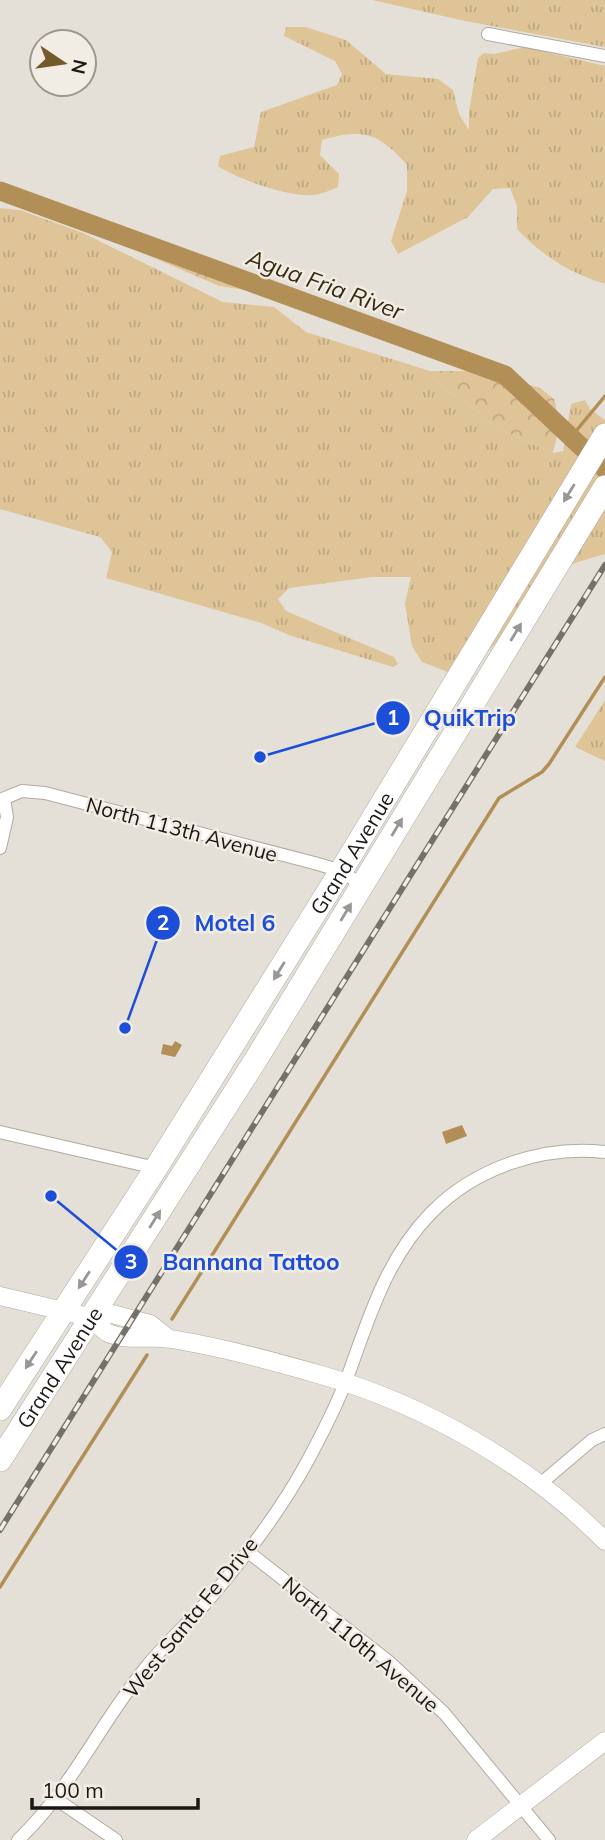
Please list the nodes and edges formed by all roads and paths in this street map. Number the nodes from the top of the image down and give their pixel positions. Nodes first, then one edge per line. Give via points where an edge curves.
1 (488, 34) dead end
2 (605, 56) edge
3 (605, 435) edge
4 (605, 487) edge
5 (2, 799) edge
6 (0, 848) edge
7 (341, 871) junction
8 (362, 885) junction
9 (0, 1132) edge
10 (605, 1152) edge
11 (156, 1168) junction
12 (0, 1296) edge
13 (64, 1311) junction
14 (93, 1318) junction
15 (345, 1383) junction
16 (0, 1409) edge
17 (605, 1434) edge
18 (0, 1460) edge
19 (539, 1485) junction
20 (605, 1541) edge
21 (247, 1551) junction
22 (605, 1741) edge
23 (56, 1798) junction
24 (519, 1805) junction
25 (18, 1840) edge
26 (116, 1840) edge
27 (476, 1840) edge
28 (549, 1840) edge

1 - 2 street
3 -> 7 highway, Grand Avenue
8 -> 4 highway, Grand Avenue
5 - 6 street via 8,817
5 - 7 street, North 113th Avenue via 29,790 45,793
7 - 8 street, North 113th Avenue
7 -> 11 highway, Grand Avenue
14 -> 8 highway, Grand Avenue
9 - 11 street
10 - 15 street, West Santa Fe Drive via 574,1151 521,1159 466,1185 433,1210 396,1258 366,1322
11 -> 13 highway, Grand Avenue
12 - 13 street
13 - 14 street
13 -> 16 highway, Grand Avenue
14 - 15 street via 112,1314 150,1324 168,1338
14 - 18 highway, Grand Avenue
15 - 19 street via 437,1422
15 - 21 street, West Santa Fe Drive via 306,1465
17 - 19 street
19 - 20 street
21 - 23 street, West Santa Fe Drive via 147,1666
21 - 24 street, North 110th Avenue via 388,1661 444,1713
22 - 24 street
23 - 25 street, West Santa Fe Drive
23 - 26 street
24 - 27 street
24 - 28 street, North 110th Avenue

